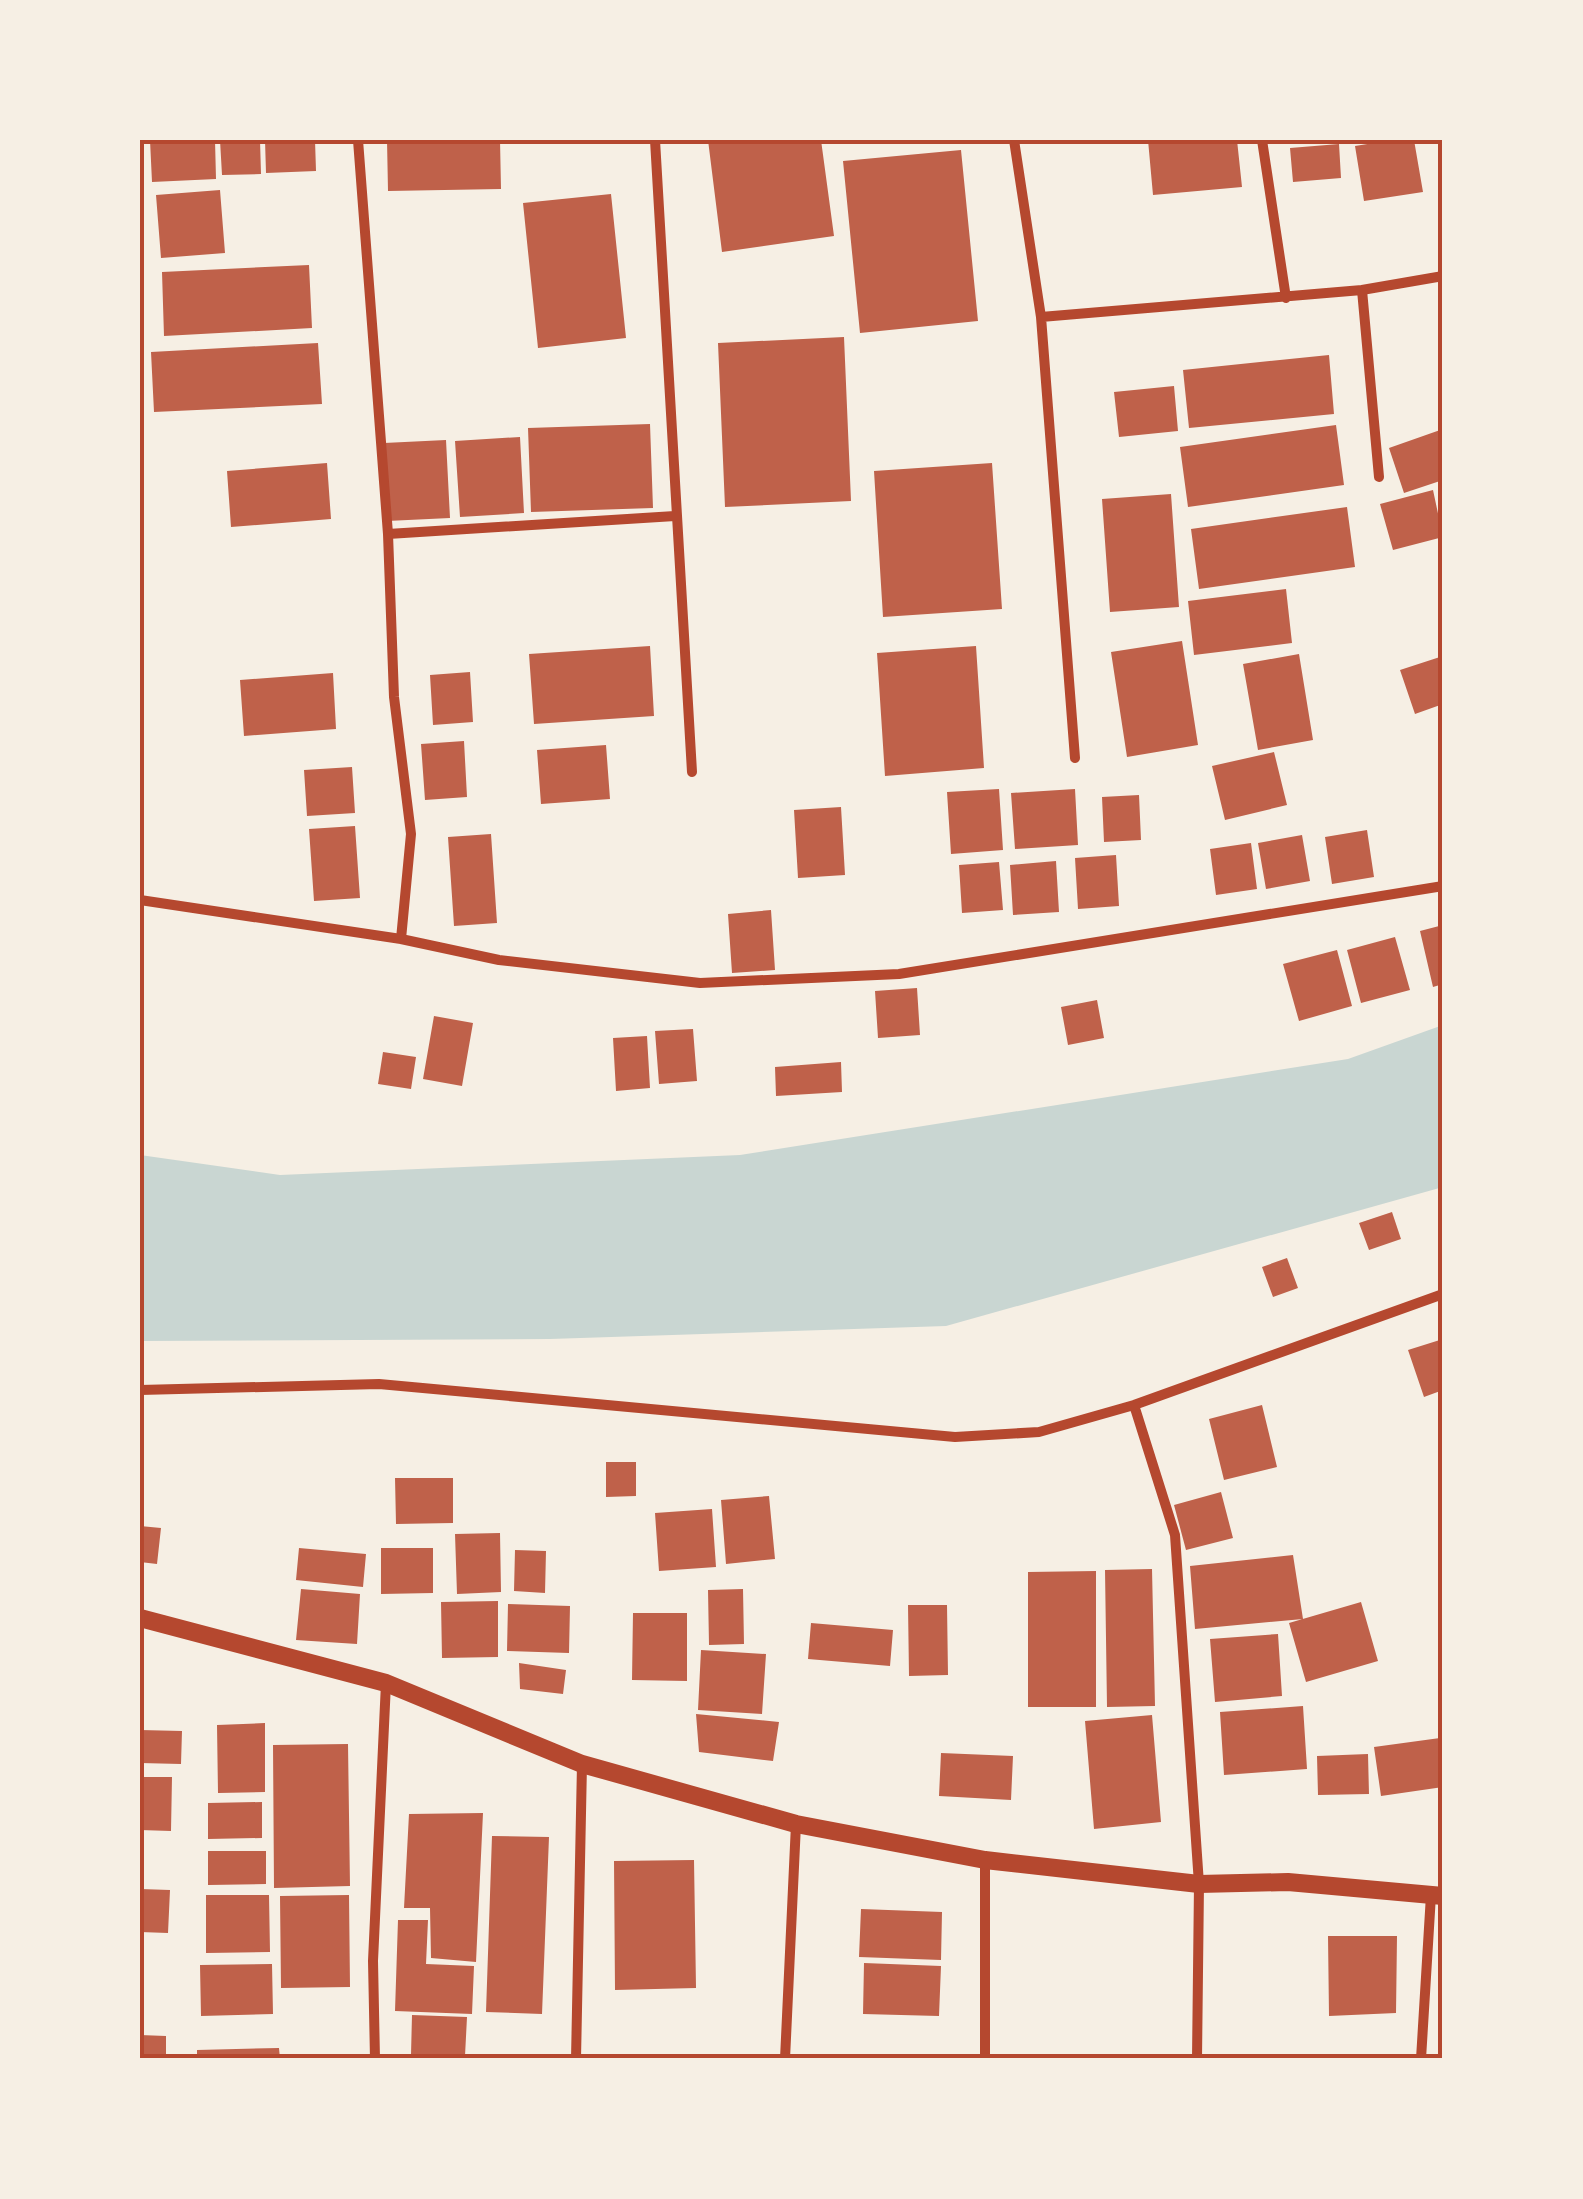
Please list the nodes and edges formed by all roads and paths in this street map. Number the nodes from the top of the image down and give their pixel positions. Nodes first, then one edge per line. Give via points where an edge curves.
1 (358, 140) edge
2 (655, 140) edge
3 (1014, 140) edge
4 (1262, 140) edge
5 (1443, 276) edge
6 (1362, 290) junction
7 (1286, 298) junction
8 (1040, 317) junction
9 (1380, 477) dead end
10 (675, 516) junction
11 (388, 534) junction
12 (1075, 758) dead end
13 (692, 772) dead end
14 (1443, 886) edge
15 (140, 900) edge
16 (401, 939) junction
17 (1443, 1294) edge
18 (140, 1390) edge
19 (1134, 1404) junction
20 (140, 1618) edge
21 (386, 1683) junction
22 (582, 1764) junction
23 (796, 1824) junction
24 (985, 1860) junction
25 (1199, 1884) junction
26 (1437, 1895) edge
27 (376, 2059) edge
28 (576, 2059) edge
29 (785, 2059) edge
30 (985, 2059) edge
31 (1197, 2059) edge
32 (1421, 2059) edge

1 - 11 street
2 - 10 street
3 - 8 street
4 - 7 street
5 - 6 street
6 - 7 street
6 - 9 street
7 - 8 street
8 - 12 street
10 - 11 street
10 - 13 street
11 - 16 street via 394,697 411,834
14 - 16 street via 899,974 700,983 499,960
15 - 16 street
17 - 19 street
18 - 19 street via 379,1384 955,1437 1039,1432
19 - 25 street via 1175,1536
20 - 21 street
21 - 22 street
21 - 27 street via 373,1960
22 - 23 street
22 - 28 street
23 - 24 street
23 - 29 street
24 - 25 street
24 - 30 street
25 - 26 street via 1288,1882
25 - 31 street
26 - 32 street

